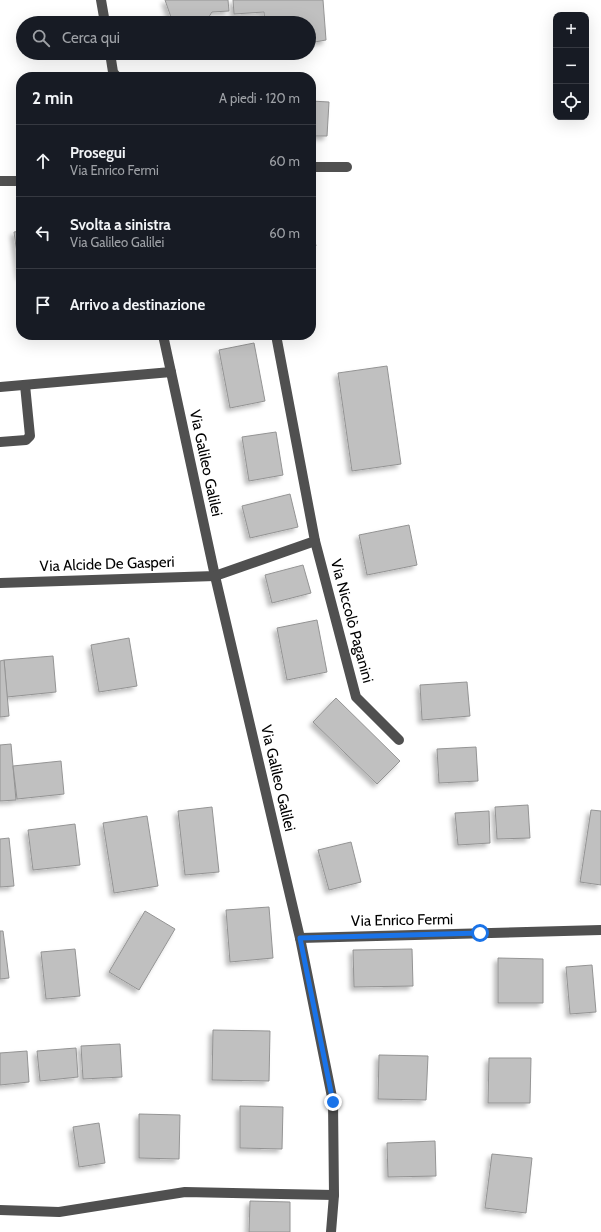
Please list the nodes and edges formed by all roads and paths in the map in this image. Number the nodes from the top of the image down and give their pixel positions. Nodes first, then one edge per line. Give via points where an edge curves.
1 (101, 0) edge
2 (104, 16) edge
3 (111, 60) edge
4 (113, 72) edge
5 (316, 167) edge
6 (347, 167) dead end
7 (0, 181) edge
8 (16, 181) edge
9 (164, 340) edge
10 (277, 340) edge
11 (171, 372) junction
12 (25, 385) junction
13 (0, 387) edge
14 (0, 442) edge
15 (315, 541) junction
16 (215, 576) junction
17 (0, 583) edge
18 (399, 740) dead end
19 (601, 930) edge
20 (300, 938) junction
21 (334, 1195) junction
22 (0, 1210) edge
23 (331, 1232) edge

1 - 2 street
3 - 4 street
5 - 6 street
7 - 8 street
9 - 11 street, Via Galileo Galilei
10 - 15 street, Via Niccolò Paganini
11 - 12 street
11 - 16 street, Via Galileo Galilei
12 - 13 street
12 - 14 street via 30,436 26,440
15 - 16 street
15 - 18 street, Via Niccolò Paganini via 356,697
16 - 17 street, Via Alcide De Gasperi
16 - 20 street, Via Galileo Galilei
19 - 20 street, Via Enrico Fermi
20 - 21 street, Via Galileo Galilei via 333,1102
21 - 22 street via 185,1192 59,1212
21 - 23 street, Via Galileo Galilei

